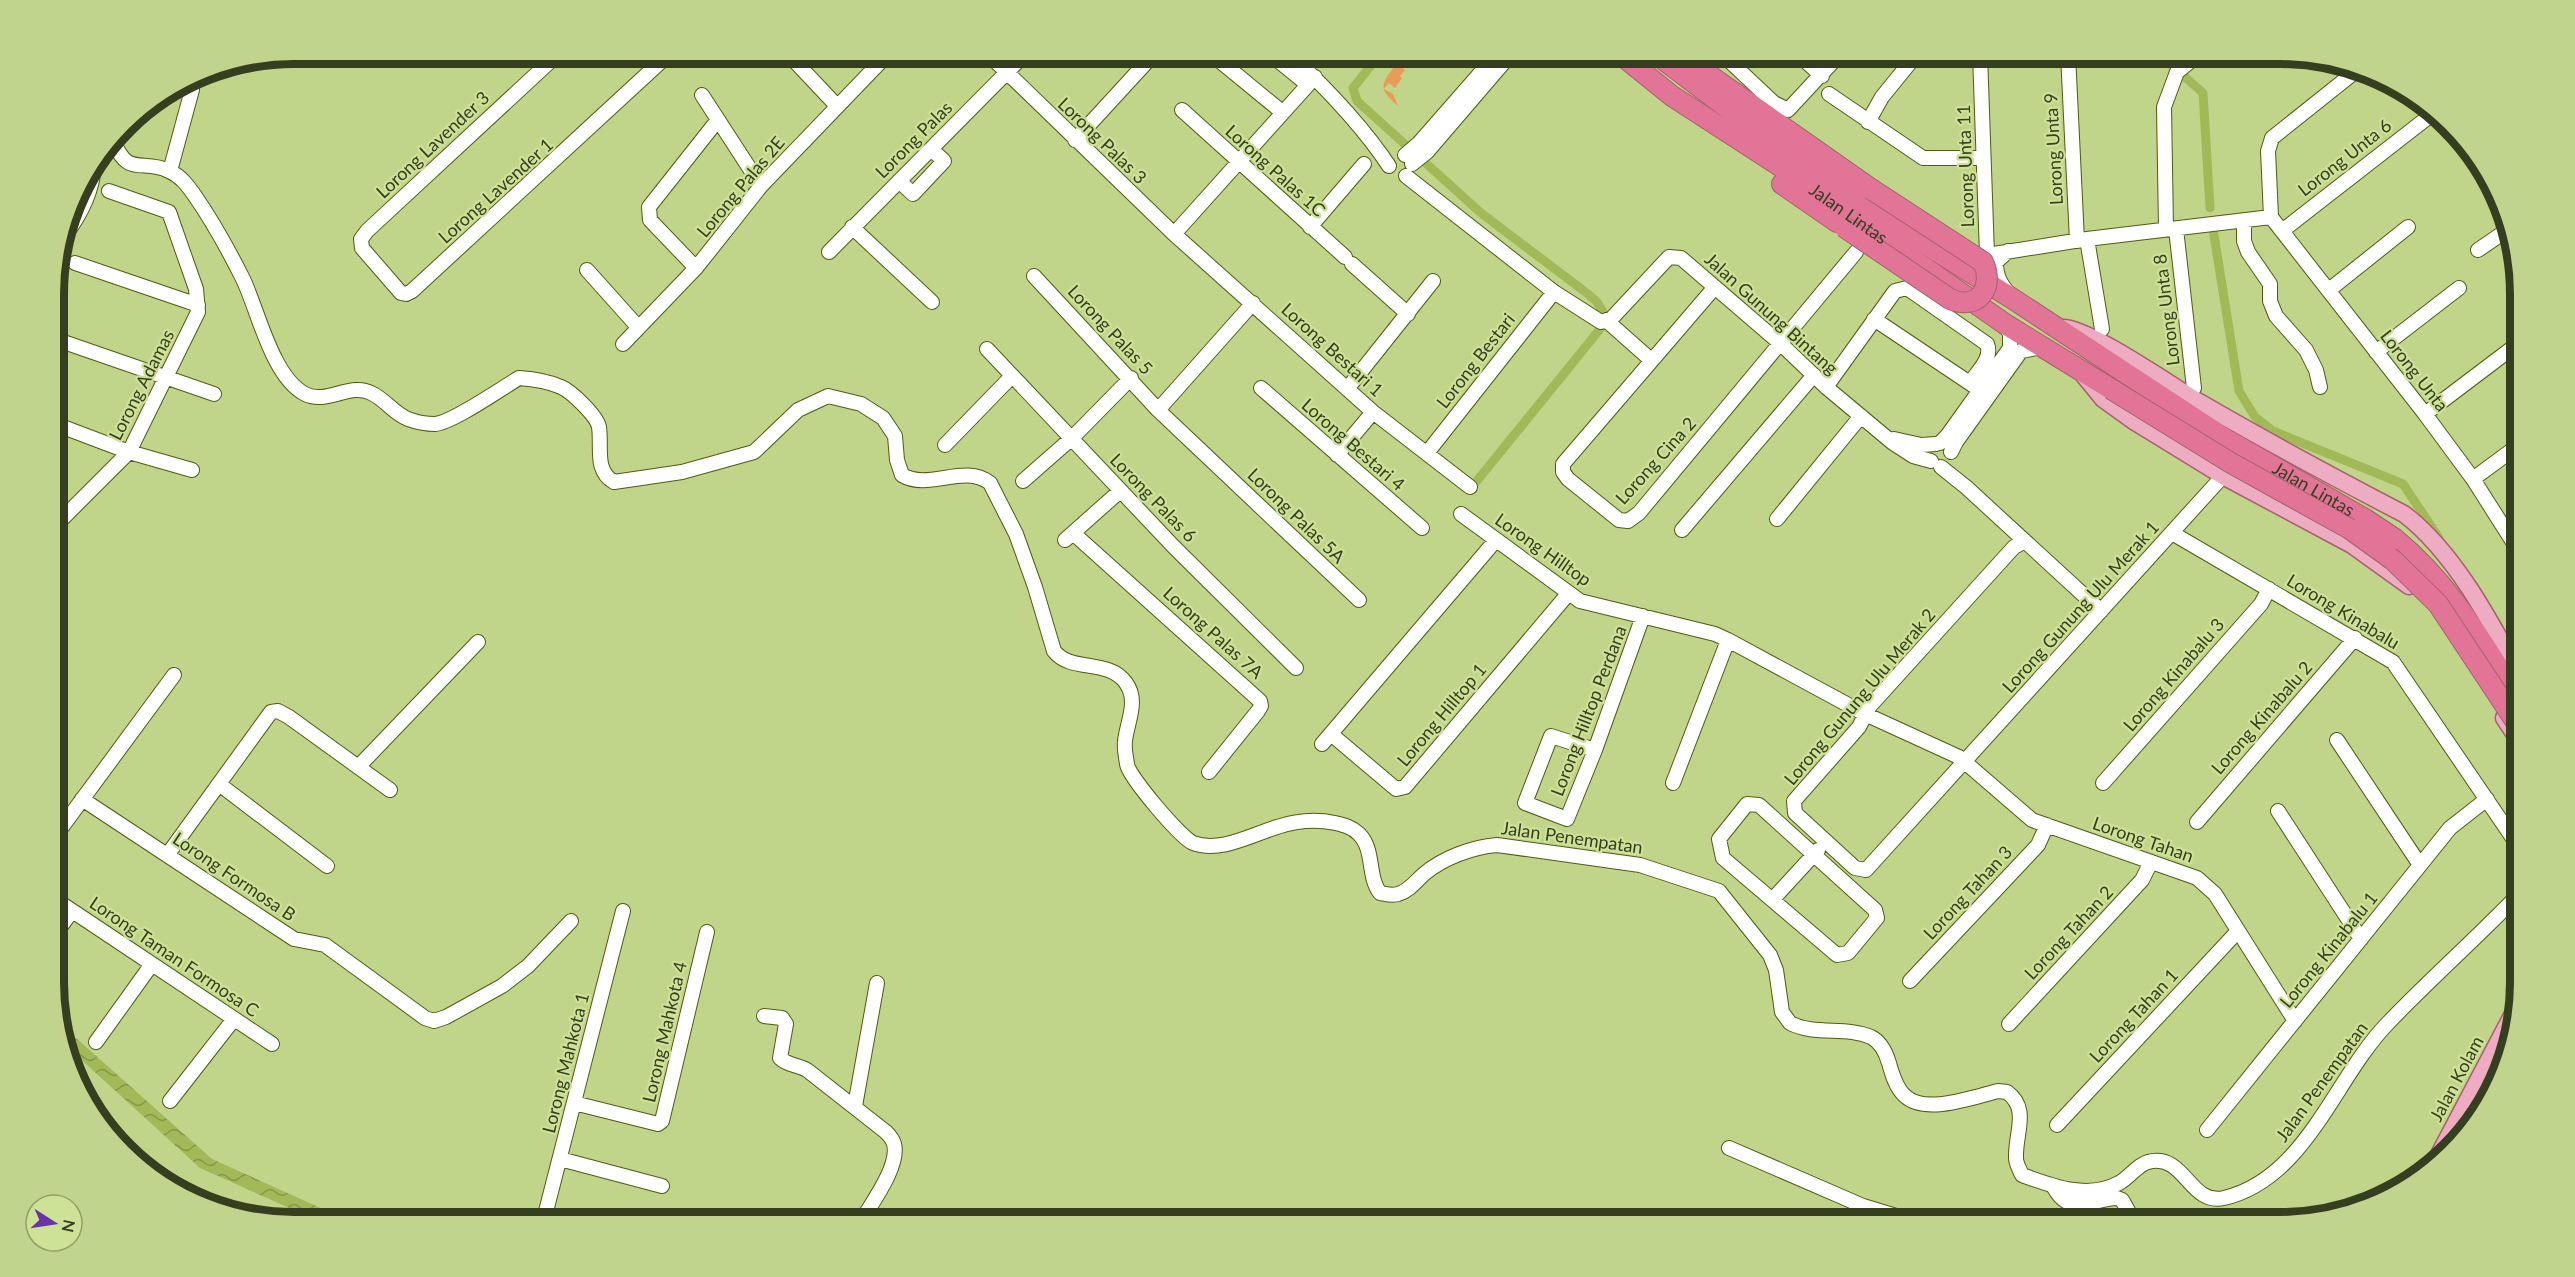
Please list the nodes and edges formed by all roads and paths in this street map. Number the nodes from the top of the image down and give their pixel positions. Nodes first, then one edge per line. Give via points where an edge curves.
1 (547, 64) edge
2 (658, 64) edge
3 (797, 64) edge
4 (870, 64) edge
5 (878, 64) edge
6 (997, 64) edge
7 (1015, 64) edge
8 (1145, 64) edge
9 (1230, 64) edge
10 (1285, 64) edge
11 (1298, 64) edge
12 (1489, 64) edge
13 (1502, 64) edge
14 (1632, 64) edge
15 (1681, 64) edge
16 (1682, 64) edge
17 (1733, 64) edge
18 (1809, 64) edge
19 (1832, 64) edge
20 (1909, 64) edge
21 (1980, 64) edge
22 (2069, 64) edge
23 (2186, 64) edge
24 (874, 68) junction
25 (1006, 73) junction
26 (2350, 75) edge
27 (1822, 76) junction
28 (1311, 81) junction
29 (192, 89) edge
30 (1829, 94) dead end
31 (702, 95) dead end
32 (837, 106) junction
33 (1182, 110) dead end
34 (1282, 112) junction
35 (2428, 118) edge
36 (717, 121) junction
37 (1868, 122) junction
38 (1712, 123) junction
39 (1075, 140) junction
40 (117, 148) edge
41 (1410, 157) junction
42 (1982, 158) junction
43 (1238, 162) junction
44 (1364, 164) dead end
45 (170, 171) junction
46 (91, 186) edge
47 (761, 186) junction
48 (109, 191) dead end
49 (2271, 217) junction
50 (77, 219) edge
51 (2244, 220) junction
52 (1310, 226) junction
53 (852, 227) junction
54 (2408, 227) dead end
55 (2171, 229) junction
56 (2282, 231) junction
57 (2502, 233) edge
58 (1174, 234) junction
59 (361, 239) joint
60 (2082, 240) junction
61 (2478, 250) dead end
62 (2008, 251) junction
63 (829, 252) dead end
64 (1857, 252) dead end
65 (1987, 255) junction
66 (75, 263) dead end
67 (1956, 264) junction
68 (696, 268) junction
69 (586, 270) dead end
70 (1034, 276) dead end
71 (1433, 281) dead end
72 (1715, 287) junction
73 (2459, 288) dead end
74 (2329, 290) junction
75 (1554, 292) junction
76 (2013, 299) junction
77 (932, 302) dead end
78 (1253, 303) junction
79 (198, 305) junction
80 (1408, 314) junction
81 (1874, 319) junction
82 (1607, 321) junction
83 (2005, 324) junction
84 (638, 327) junction
85 (2056, 328) junction
86 (2102, 329) dead end
87 (64, 342) edge
88 (623, 344) dead end
89 (1781, 344) junction
90 (2042, 347) junction
91 (987, 349) dead end
92 (2510, 350) edge
93 (2376, 352) junction
94 (1651, 360) junction
95 (2079, 369) junction
96 (1814, 375) junction
97 (1012, 376) junction
98 (165, 378) junction
99 (1131, 378) junction
100 (1975, 386) junction
101 (1826, 387) junction
102 (2320, 387) dead end
103 (1261, 388) dead end
104 (1347, 388) junction
105 (2194, 388) dead end
106 (214, 394) dead end
107 (1158, 410) junction
108 (1373, 412) junction
109 (2425, 414) junction
110 (1861, 416) junction
111 (64, 427) edge
112 (1886, 437) junction
113 (1072, 438) junction
114 (1938, 444) junction
115 (945, 445) dead end
116 (129, 452) junction
117 (2510, 452) edge
118 (1427, 453) junction
119 (1336, 455) junction
120 (1209, 458) joint
121 (1943, 460) junction
122 (192, 470) dead end
123 (2223, 476) junction
124 (2473, 479) junction
125 (1023, 481) dead end
126 (1470, 487) dead end
127 (1120, 491) junction
128 (2364, 493) junction
129 (1461, 514) dead end
130 (64, 517) edge
131 (1777, 519) dead end
132 (1422, 528) dead end
133 (1682, 530) dead end
134 (2172, 533) junction
135 (2330, 534) junction
136 (2510, 535) edge
137 (1496, 540) junction
138 (2025, 541) junction
139 (2269, 589) junction
140 (1568, 594) junction
141 (1359, 600) dead end
142 (2101, 611) junction
143 (1643, 616) junction
144 (2355, 638) junction
145 (1728, 640) junction
146 (478, 642) dead end
147 (2501, 642) junction
148 (2510, 654) edge
149 (2510, 658) edge
150 (1296, 668) dead end
151 (174, 675) dead end
152 (2510, 686) edge
153 (2510, 713) edge
154 (1865, 714) junction
155 (2510, 727) edge
156 (2337, 740) dead end
157 (1595, 750) junction
158 (1964, 761) junction
159 (358, 767) junction
160 (1209, 772) dead end
161 (1673, 783) dead end
162 (2103, 783) dead end
163 (219, 784) junction
164 (390, 790) dead end
165 (82, 799) junction
166 (2487, 799) junction
167 (2278, 811) dead end
168 (2197, 822) dead end
169 (64, 824) edge
170 (2047, 825) junction
171 (2510, 834) edge
172 (1826, 842) junction
173 (168, 854) junction
174 (1814, 855) junction
175 (2151, 862) junction
176 (2421, 865) junction
177 (327, 866) dead end
178 (1866, 870) joint
179 (1773, 899) junction
180 (2510, 903) edge
181 (64, 906) edge
182 (72, 911) junction
183 (623, 911) dead end
184 (571, 921) dead end
185 (64, 922) edge
186 (2238, 931) junction
187 (707, 932) dead end
188 (2361, 939) junction
189 (152, 964) junction
190 (1910, 981) dead end
191 (877, 983) dead end
192 (764, 1016) dead end
193 (234, 1019) junction
194 (2295, 1021) junction
195 (2009, 1024) dead end
196 (2506, 1027) edge
197 (96, 1042) dead end
198 (272, 1044) dead end
199 (170, 1101) dead end
200 (574, 1103) junction
201 (855, 1106) junction
202 (2057, 1125) dead end
203 (2207, 1130) dead end
204 (2445, 1143) edge
205 (1729, 1148) dead end
206 (560, 1159) junction
207 (662, 1186) dead end
208 (2053, 1186) junction
209 (546, 1212) edge
210 (867, 1212) edge
211 (1883, 1212) edge
212 (2129, 1212) edge

1 - 59 street, Lorong Lavender 3
2 - 59 street, Lorong Lavender 1 via 412,291 401,293 362,248
3 - 32 street
4 - 24 street
5 - 24 street, Lorong Palas 2E
6 - 25 street, Lorong Palas 3
7 - 25 street, Lorong Palas
8 - 39 street
9 - 34 street
10 - 28 street
11 - 28 street
12 - 41 street
13 - 41 street via 1439,137
14 - 38 highway, Jalan Lintas
15 - 67 highway, Jalan Lintas via 1787,153
16 - 38 highway, bridge via 1753,107 1983,262 1988,278 1982,294 1962,304 1950,299 1727,143
17 - 27 street via 1774,103 1788,110
18 - 27 street
19 - 27 street
20 - 37 street
21 - 42 street, Lorong Unta 11
22 - 60 street, Lorong Unta 9
23 - 55 street, Lorong Unta 8 via 2177,72 2162,123
24 - 32 street, Lorong Palas 2E
25 - 39 street, Lorong Palas 3
25 - 53 street, Lorong Palas
26 - 49 street via 2272,138 2268,151
28 - 34 street
28 - 41 street via 1375,145
29 - 45 street
30 - 37 street
31 - 36 street
32 - 47 street, Lorong Palas 2E
33 - 43 street, Lorong Palas 1C
34 - 43 street
35 - 56 street, Lorong Unta 6
36 - 47 street
36 - 68 street via 649,207 650,220
37 - 42 street via 1923,158
38 - 83 highway, Jalan Lintas
39 - 58 street, Lorong Palas 3
40 - 45 street via 128,163
41 - 75 street
42 - 65 street, Lorong Unta 11
43 - 52 street, Lorong Palas 1C
43 - 58 street
44 - 52 street
45 - 208 street, Jalan Penempatan via 183,180 202,207 244,280 271,351 302,392 322,398 358,390 370,392 407,419 437,424 519,378 562,387 599,424 600,463 607,478 614,482 682,472 754,452 798,410 828,396 861,404 883,418 895,436 902,475 918,480 969,475 983,477 990,483 1020,545 1054,651 1068,662 1097,666 1125,681 1132,706 1125,742 1127,767 1164,818 1192,843 1215,846 1300,821 1349,826 1368,846 1375,887 1388,895 1406,890 1426,872 1458,855 1497,844 1640,865 1714,888 1728,900 1770,956 1782,1012 1790,1023 1821,1031 1863,1034 1877,1041 1887,1054 1899,1088 1911,1101 1946,1104 2007,1092 2022,1115 2015,1160 2022,1175
46 - 50 street
47 - 68 street, Lorong Palas 2E
48 - 79 street via 169,212
49 - 51 street
49 - 56 street, Lorong Unta
51 - 55 street
51 - 102 street via 2247,252 2270,284 2270,301 2276,316 2306,350
52 - 80 street, Lorong Palas 1C
53 - 63 street, Lorong Palas
53 - 77 street
54 - 74 street
55 - 60 street
55 - 105 street, Lorong Unta 8
56 - 74 street, Lorong Unta
57 - 61 street
58 - 78 street, Lorong Bestari 1
60 - 62 street
60 - 86 street, Lorong Unta 9
62 - 65 street
62 - 76 street via 1996,262 1996,273
64 - 89 street
65 - 67 street via 1971,263
66 - 79 street
67 - 76 highway, Jalan Lintas
68 - 84 street, Lorong Palas 2E
69 - 84 street
70 - 99 street, Lorong Palas 5
71 - 80 street
72 - 82 street, Jalan Gunung Bintang via 1681,258 1669,258
72 - 89 street, Jalan Gunung Bintang
72 - 94 street, Lorong Cina 2
73 - 93 street
74 - 93 street, Lorong Unta
75 - 82 street via 1591,317
75 - 118 street, Lorong Bestari
76 - 85 highway, Jalan Lintas
78 - 104 street, Lorong Bestari 1
78 - 107 street
79 - 98 street, Lorong Adamas via 196,318
80 - 104 street
81 - 100 street
81 - 100 street via 1895,291 1911,289 1988,344 1989,356
81 - 101 street
82 - 94 street
83 - 90 highway, Jalan Lintas
83 - 100 street via 2010,348
84 - 88 street, Lorong Palas 2E
85 - 128 main road, Jalan Lintas via 2071,328 2103,344
85 - 152 highway, Jalan Lintas, bridge via 2229,441 2395,539 2454,598
87 - 98 street
89 - 94 street, Lorong Cina 2 via 1639,513 1623,521 1568,479 1563,465
89 - 96 street, Jalan Gunung Bintang
90 - 95 highway, Jalan Lintas
90 - 121 street via 2021,351
91 - 97 street, Lorong Palas 6
92 - 109 street
93 - 109 street, Lorong Unta
95 - 123 main road, Jalan Lintas via 2113,407
95 - 153 highway, Jalan Lintas, bridge via 2231,463 2350,529 2393,560 2438,604
96 - 101 street, Jalan Gunung Bintang
96 - 133 street
97 - 113 street, Lorong Palas 6
97 - 115 street
98 - 106 street
98 - 116 street, Lorong Adamas
99 - 107 street, Lorong Palas 5
99 - 113 street
100 - 114 street via 1947,436
101 - 110 street, Jalan Gunung Bintang
103 - 119 street, Lorong Bestari 4
104 - 108 street, Lorong Bestari 1
107 - 120 street, Lorong Palas 5
108 - 118 street, Lorong Bestari 1
108 - 119 street
109 - 124 street, Lorong Unta
110 - 112 street, Jalan Gunung Bintang
110 - 131 street
111 - 116 street
112 - 114 street, Jalan Gunung Bintang via 1921,446
112 - 121 street, Jalan Gunung Bintang via 1913,456
113 - 125 street
113 - 127 street, Lorong Palas 6
114 - 121 street via 1948,447
114 - 121 street via 1929,451
116 - 122 street
116 - 130 street, Lorong Adamas
117 - 124 street
118 - 126 street, Lorong Bestari 1
119 - 132 street, Lorong Bestari 4
120 - 141 street, Lorong Palas 5A
121 - 138 street via 1966,487
123 - 134 street, Lorong Gunung Ulu Merak 1
123 - 135 main road, Jalan Lintas
124 - 136 street, Lorong Unta
127 - 150 street, Lorong Palas 6
127 - 160 street, Lorong Palas 7A via 1069,537 1260,701 1258,711
128 - 135 main road via 2381,519 2379,534 2359,542
128 - 147 main road, Jalan Lintas via 2404,514 2424,531
129 - 137 street, Lorong Hilltop
134 - 139 street, Lorong Kinabalu
134 - 142 street, Lorong Gunung Ulu Merak 1
135 - 155 main road, Jalan Lintas via 2352,544 2398,577 2432,608
137 - 140 street, Lorong Hilltop
137 - 140 street, Lorong Hilltop 1 via 1327,739 1395,789 1406,787
138 - 142 street
138 - 154 street, Lorong Gunung Ulu Merak 2 via 2006,556
139 - 144 street, Lorong Kinabalu
139 - 162 street, Lorong Kinabalu 3 via 2261,604
140 - 143 street, Lorong Hilltop via 1580,601
142 - 158 street, Lorong Gunung Ulu Merak 1
143 - 145 street, Lorong Hilltop
143 - 157 street, Lorong Hilltop Perdana
144 - 166 street, Lorong Kinabalu via 2394,662
144 - 168 street, Lorong Kinabalu 2
145 - 154 street, Lorong Hilltop
145 - 161 street
146 - 159 street
147 - 148 main road
147 - 149 main road, Jalan Lintas
151 - 165 street
154 - 158 street, Lorong Tahan
154 - 172 street, Lorong Gunung Ulu Merak 2 via 1794,801 1795,813
156 - 176 street
157 - 157 street, Lorong Hilltop Perdana via 1567,819 1525,803 1549,738 1554,736
158 - 170 street, Lorong Tahan via 2026,817
158 - 178 street, Lorong Gunung Ulu Merak 1
159 - 163 street via 278,711 271,712
159 - 164 street
163 - 173 street
163 - 177 street
165 - 169 street
165 - 173 street, Lorong Formosa B
166 - 171 street, Lorong Kinabalu
166 - 176 street, Lorong Kinabalu 1 via 2450,828
167 - 188 street
170 - 175 street, Lorong Tahan
170 - 190 street, Lorong Tahan 3 via 2038,845
172 - 174 street
172 - 178 street, Lorong Gunung Ulu Merak 2 via 1855,868
173 - 184 street, Lorong Formosa B via 294,939 325,945 434,1021 519,974
174 - 179 street
174 - 179 street via 1758,805 1746,804 1719,839 1723,858
174 - 179 street via 1875,910 1877,918 1848,953 1837,955
175 - 186 street, Lorong Tahan via 2206,885
175 - 195 street, Lorong Tahan 2 via 2142,880
176 - 188 street, Lorong Kinabalu 1
180 - 208 street, Jalan Penempatan via 2388,1022 2363,1051 2300,1149 2259,1183 2224,1198 2210,1199 2171,1163 2148,1162 2118,1184 2099,1190
181 - 182 street, Lorong Taman Formosa C
182 - 185 street
182 - 189 street, Lorong Taman Formosa C
183 - 200 street, Lorong Mahkota 1
186 - 194 street, Lorong Tahan
186 - 202 street, Lorong Tahan 1
187 - 200 street, Lorong Mahkota 4 via 662,1121 658,1124
188 - 194 street, Lorong Kinabalu 1
189 - 193 street, Lorong Taman Formosa C
189 - 197 street
191 - 201 street
192 - 201 street via 782,1018 786,1024 780,1058 784,1063 807,1070
193 - 198 street, Lorong Taman Formosa C
193 - 199 street
194 - 203 street, Lorong Kinabalu 1
196 - 204 main road, Jalan Kolam
200 - 206 street, Lorong Mahkota 1
201 - 210 street via 894,1142 895,1156 888,1176
205 - 211 street
206 - 207 street
206 - 209 street, Lorong Mahkota 1
208 - 212 street via 2062,1200 2074,1204 2117,1198

